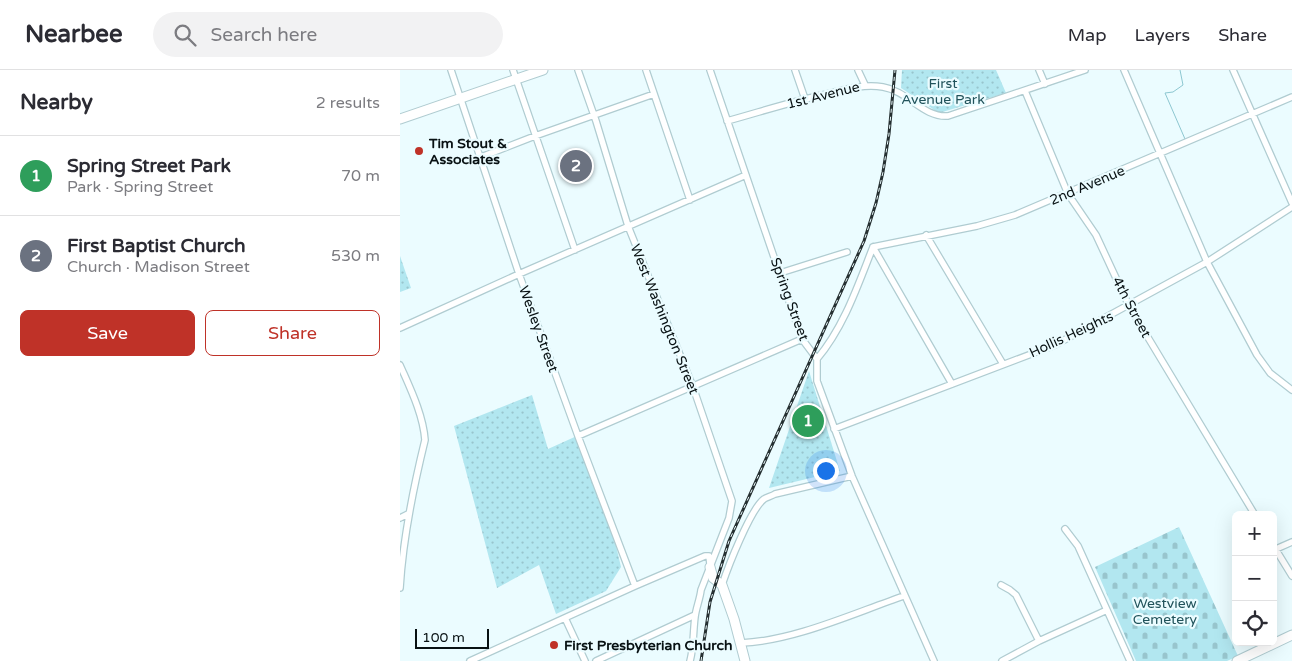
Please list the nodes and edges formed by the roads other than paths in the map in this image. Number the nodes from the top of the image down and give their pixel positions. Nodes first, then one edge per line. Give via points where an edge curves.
1 (451, 70) edge
2 (513, 70) edge
3 (542, 70) edge
4 (578, 70) edge
5 (646, 70) edge
6 (710, 70) edge
7 (795, 70) edge
8 (858, 70) edge
9 (1039, 70) edge
10 (1085, 70) edge
11 (1124, 70) edge
12 (1233, 70) edge
13 (516, 80) junction
14 (1045, 84) junction
15 (865, 85) junction
16 (1025, 91) junction
17 (654, 94) junction
18 (461, 98) junction
19 (1292, 98) edge
20 (805, 99) junction
21 (1252, 115) junction
22 (595, 116) junction
23 (400, 119) edge
24 (727, 121) junction
25 (535, 136) junction
26 (1160, 154) junction
27 (481, 158) junction
28 (746, 176) junction
29 (1068, 194) junction
30 (690, 200) junction
31 (1292, 203) edge
32 (1292, 207) edge
33 (628, 226) junction
34 (926, 235) junction
35 (873, 247) junction
36 (575, 250) junction
37 (847, 252) dead end
38 (1207, 262) junction
39 (780, 273) junction
40 (519, 274) junction
41 (1129, 306) junction
42 (400, 328) edge
43 (802, 339) junction
44 (818, 359) junction
45 (400, 364) edge
46 (1003, 364) junction
47 (952, 384) junction
48 (693, 387) junction
49 (1292, 390) edge
50 (834, 429) junction
51 (578, 436) junction
52 (852, 476) junction
53 (1253, 511) edge
54 (408, 514) junction
55 (400, 518) edge
56 (1065, 529) dead end
57 (1292, 542) edge
58 (1277, 546) edge
59 (1277, 552) edge
60 (710, 566) junction
61 (1292, 576) edge
62 (722, 585) junction
63 (1001, 585) dead end
64 (635, 586) junction
65 (400, 588) edge
66 (904, 596) junction
67 (1108, 610) junction
68 (695, 615) junction
69 (565, 618) junction
70 (1292, 635) edge
71 (1039, 641) junction
72 (741, 643) junction
73 (470, 661) edge
74 (585, 661) edge
75 (596, 661) edge
76 (690, 661) edge
77 (745, 661) edge
78 (934, 661) edge
79 (1002, 661) edge
80 (1130, 661) edge
81 (1237, 661) edge

1 - 18 street, Wesley Street
2 - 13 street
3 - 13 street
4 - 22 street, West Washington Street
5 - 17 street
6 - 24 street, Spring Street
7 - 20 street
8 - 15 street
9 - 14 street
10 - 14 street, 1st Avenue
11 - 26 street
12 - 21 street
13 - 18 street
13 - 25 street
14 - 16 street, 1st Avenue
15 - 16 street, 1st Avenue via 894,89 940,117
15 - 20 street, 1st Avenue
16 - 29 street, 4th Street
17 - 22 street
17 - 30 street
18 - 23 street
18 - 27 street, Wesley Street
19 - 21 street, 2nd Avenue
20 - 24 street, 1st Avenue
21 - 26 street, 2nd Avenue
21 - 31 street
22 - 25 street
22 - 33 street, West Washington Street
24 - 28 street, Spring Street
25 - 27 street
25 - 36 street
26 - 29 street, 2nd Avenue
26 - 38 street
27 - 40 street, Wesley Street
28 - 30 street
28 - 39 street, Spring Street
29 - 34 street, 2nd Avenue via 977,226
29 - 41 street, 4th Street via 1096,235
30 - 33 street
32 - 38 street, Hollis Heights
33 - 36 street
33 - 48 street, West Washington Street
34 - 35 street, 2nd Avenue
34 - 46 street
35 - 44 street via 847,310 829,346
35 - 47 street
36 - 40 street
37 - 39 street
38 - 41 street, Hollis Heights
38 - 49 street via 1257,355 1270,373
39 - 43 street, Spring Street
40 - 42 street
40 - 51 street, Wesley Street
41 - 46 street, Hollis Heights via 1055,345
41 - 53 street, 4th Street
43 - 44 street, Spring Street
43 - 48 street
44 - 50 street via 817,381
45 - 54 street via 425,440
46 - 47 street, Hollis Heights
47 - 50 street, Hollis Heights
48 - 51 street
48 - 60 street, West Washington Street via 732,501 729,518
50 - 52 street
51 - 64 street, Wesley Street
52 - 62 street via 775,494 763,500 731,557
52 - 66 street
54 - 55 street
54 - 65 street
56 - 67 street via 1078,546
57 - 58 street
59 - 61 street
60 - 62 street via 713,578
60 - 64 street via 709,556 705,556
60 - 68 street, West Washington Street
62 - 72 street
63 - 71 street via 1016,596
64 - 69 street
66 - 72 street via 791,636
66 - 78 street
67 - 71 street
67 - 80 street
68 - 75 street
68 - 76 street, West Washington Street
69 - 73 street
69 - 74 street
70 - 81 street
71 - 79 street
72 - 77 street

